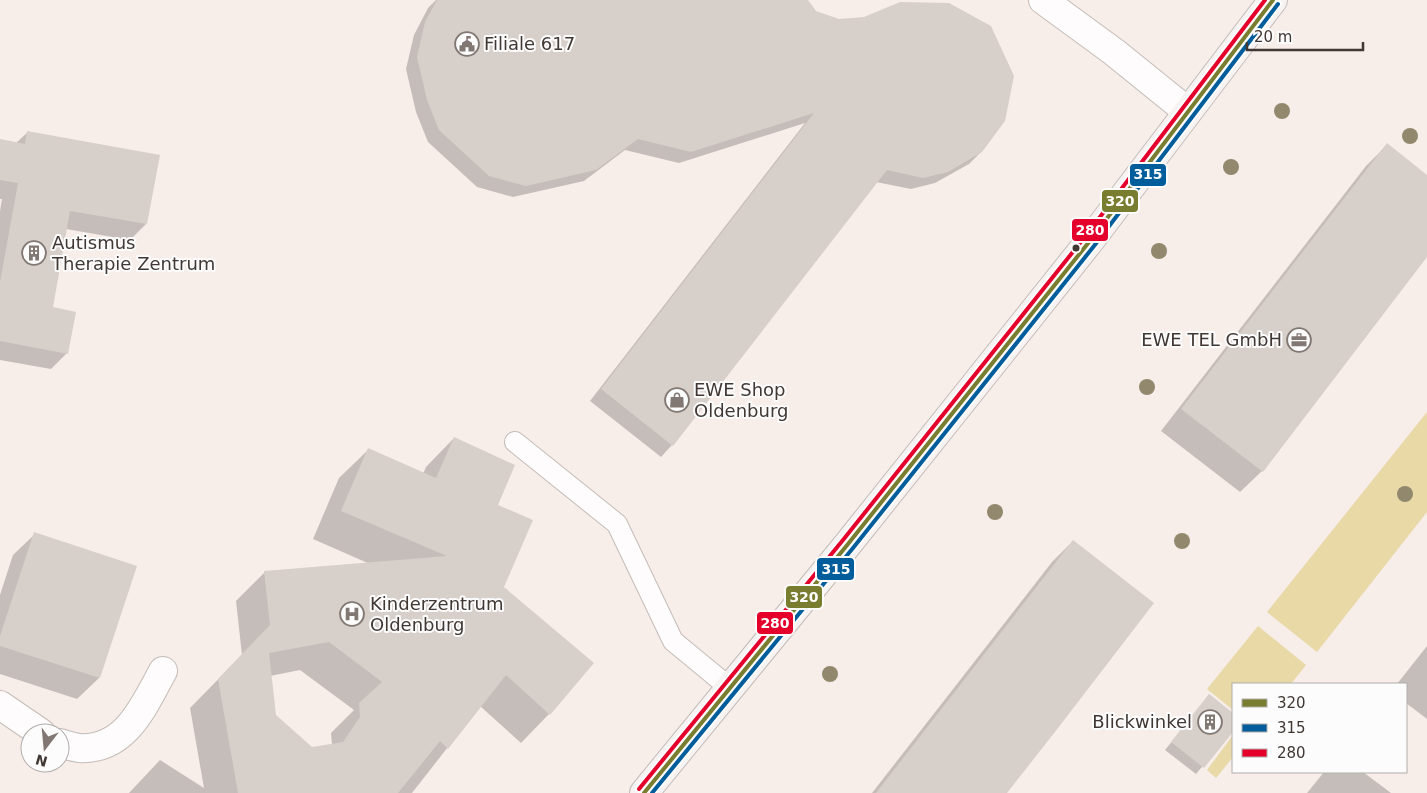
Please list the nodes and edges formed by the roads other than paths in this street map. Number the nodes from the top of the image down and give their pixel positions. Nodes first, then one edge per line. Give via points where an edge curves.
1 (1043, 0) edge
2 (1273, 0) edge
3 (1188, 111) junction
4 (515, 442) dead end
5 (163, 671) dead end
6 (730, 688) junction
7 (0, 705) edge
8 (26, 723) edge
9 (70, 746) edge
10 (644, 793) edge

1 - 3 street
2 - 3 main road
3 - 6 main road via 1083,250
4 - 6 lane via 617,524 673,641
5 - 9 street via 135,721 111,741 96,747
6 - 10 main road
7 - 8 street

